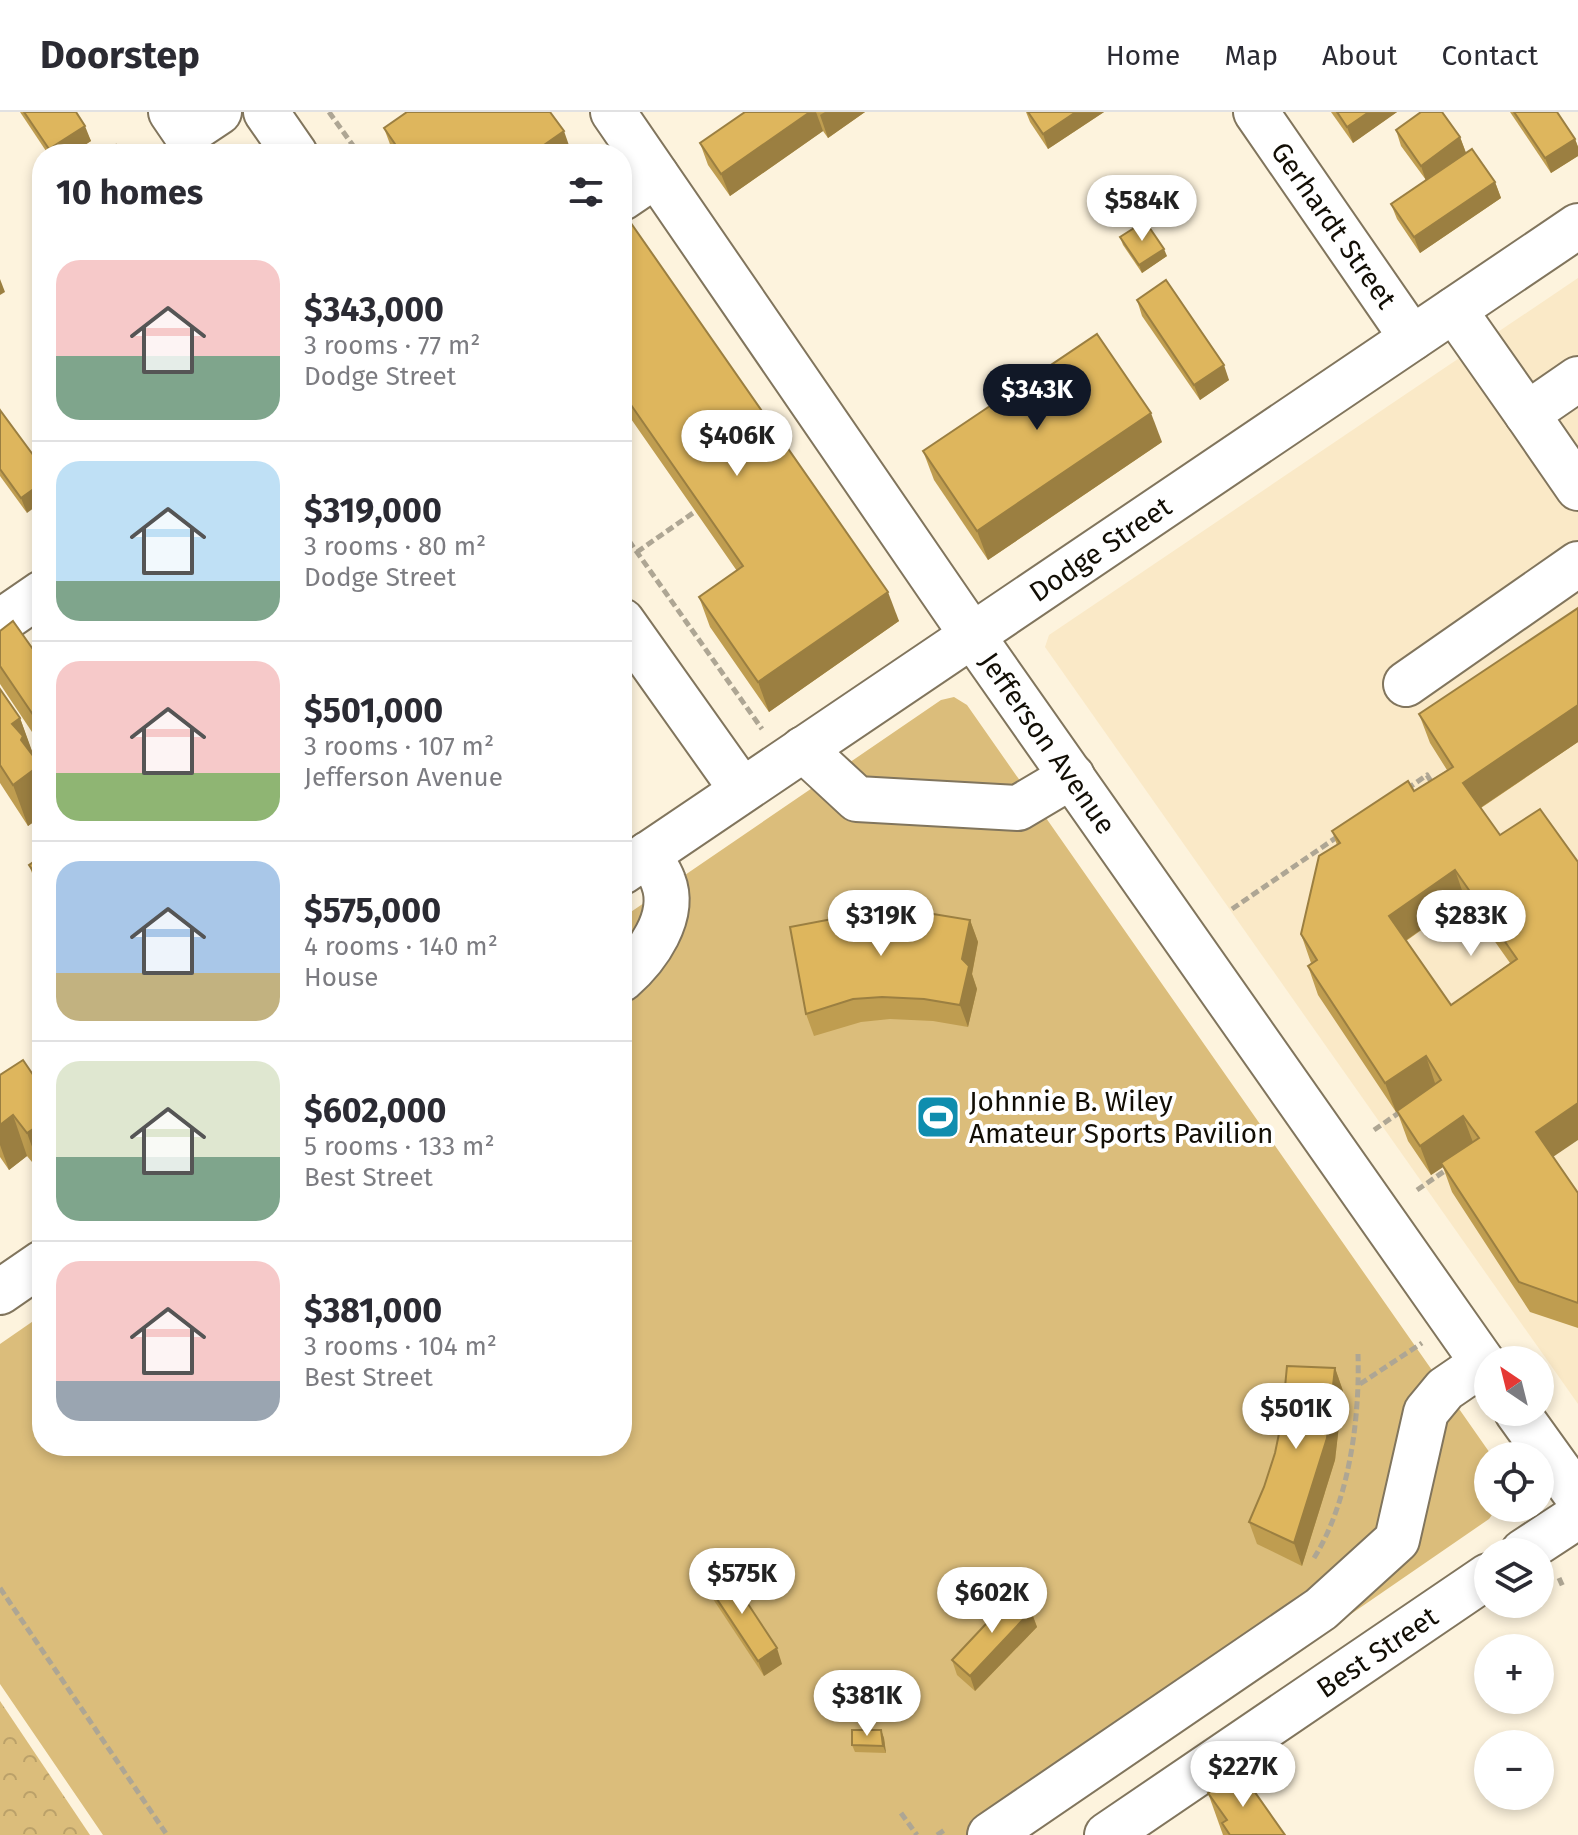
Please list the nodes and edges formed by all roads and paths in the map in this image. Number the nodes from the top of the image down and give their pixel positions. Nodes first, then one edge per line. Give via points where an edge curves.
1 (171, 112) edge
2 (219, 112) edge
3 (266, 112) edge
4 (329, 112) edge
5 (613, 112) edge
6 (1256, 112) edge
7 (288, 144) edge
8 (352, 144) edge
9 (624, 144) edge
10 (632, 167) edge
11 (639, 187) edge
12 (1578, 226) edge
13 (1454, 310) junction
14 (1412, 338) junction
15 (1578, 379) edge
16 (1527, 414) junction
17 (1578, 488) edge
18 (693, 513) edge
19 (632, 545) edge
20 (637, 552) junction
21 (1578, 564) edge
22 (32, 600) edge
23 (0, 622) edge
24 (632, 635) edge
25 (972, 635) junction
26 (1406, 684) dead end
27 (784, 741) junction
28 (1072, 776) junction
29 (1435, 788) edge
30 (742, 790) junction
31 (1401, 793) edge
32 (1349, 829) edge
33 (635, 863) edge
34 (1232, 909) dead end
35 (632, 970) edge
36 (1406, 1108) edge
37 (1374, 1130) dead end
38 (1460, 1161) edge
39 (1417, 1190) dead end
40 (32, 1270) edge
41 (0, 1292) edge
42 (1427, 1339) dead end
43 (1474, 1350) edge
44 (1358, 1354) dead end
45 (1474, 1373) edge
46 (1359, 1385) junction
47 (1527, 1426) edge
48 (1578, 1497) edge
49 (1578, 1516) edge
50 (1544, 1538) edge
51 (1306, 1571) dead end
52 (1559, 1578) dead end
53 (1474, 1586) edge
54 (1563, 1587) dead end
55 (0, 1588) edge
56 (1306, 1619) junction
57 (1347, 1672) junction
58 (901, 1813) dead end
59 (1132, 1828) edge
60 (946, 1829) dead end
61 (167, 1835) edge
62 (917, 1835) edge
63 (937, 1835) edge
64 (990, 1835) edge

1 - 2 street via 186,134
3 - 7 street
4 - 8 path
5 - 9 street, Jefferson Avenue
6 - 14 street, Gerhardt Street
10 - 11 street, Jefferson Avenue
11 - 25 street, Jefferson Avenue
12 - 13 street, Dodge Street
13 - 14 street, Dodge Street
13 - 16 street
14 - 25 street, Dodge Street
15 - 16 street
16 - 17 street
18 - 20 path
19 - 20 path
20 - 27 path
21 - 26 street
22 - 23 street
24 - 30 street
25 - 27 street, Dodge Street
25 - 28 street, Jefferson Avenue
27 - 28 street via 857,799 1018,808
27 - 30 street, Dodge Street
28 - 43 street, Jefferson Avenue
29 - 31 path via 1427,775
30 - 33 street, Dodge Street
32 - 34 path
33 - 35 street via 664,883 668,904 661,926
36 - 37 path
38 - 39 path
40 - 41 street
42 - 46 path
44 - 46 path
45 - 56 street via 1445,1389 1426,1412 1397,1540
46 - 51 path via 1345,1479 1322,1545
47 - 48 street
49 - 50 street
52 - 54 path
53 - 57 street, Best Street
55 - 61 path
56 - 57 street
56 - 64 street
57 - 59 street, Best Street
58 - 62 path
60 - 63 path

